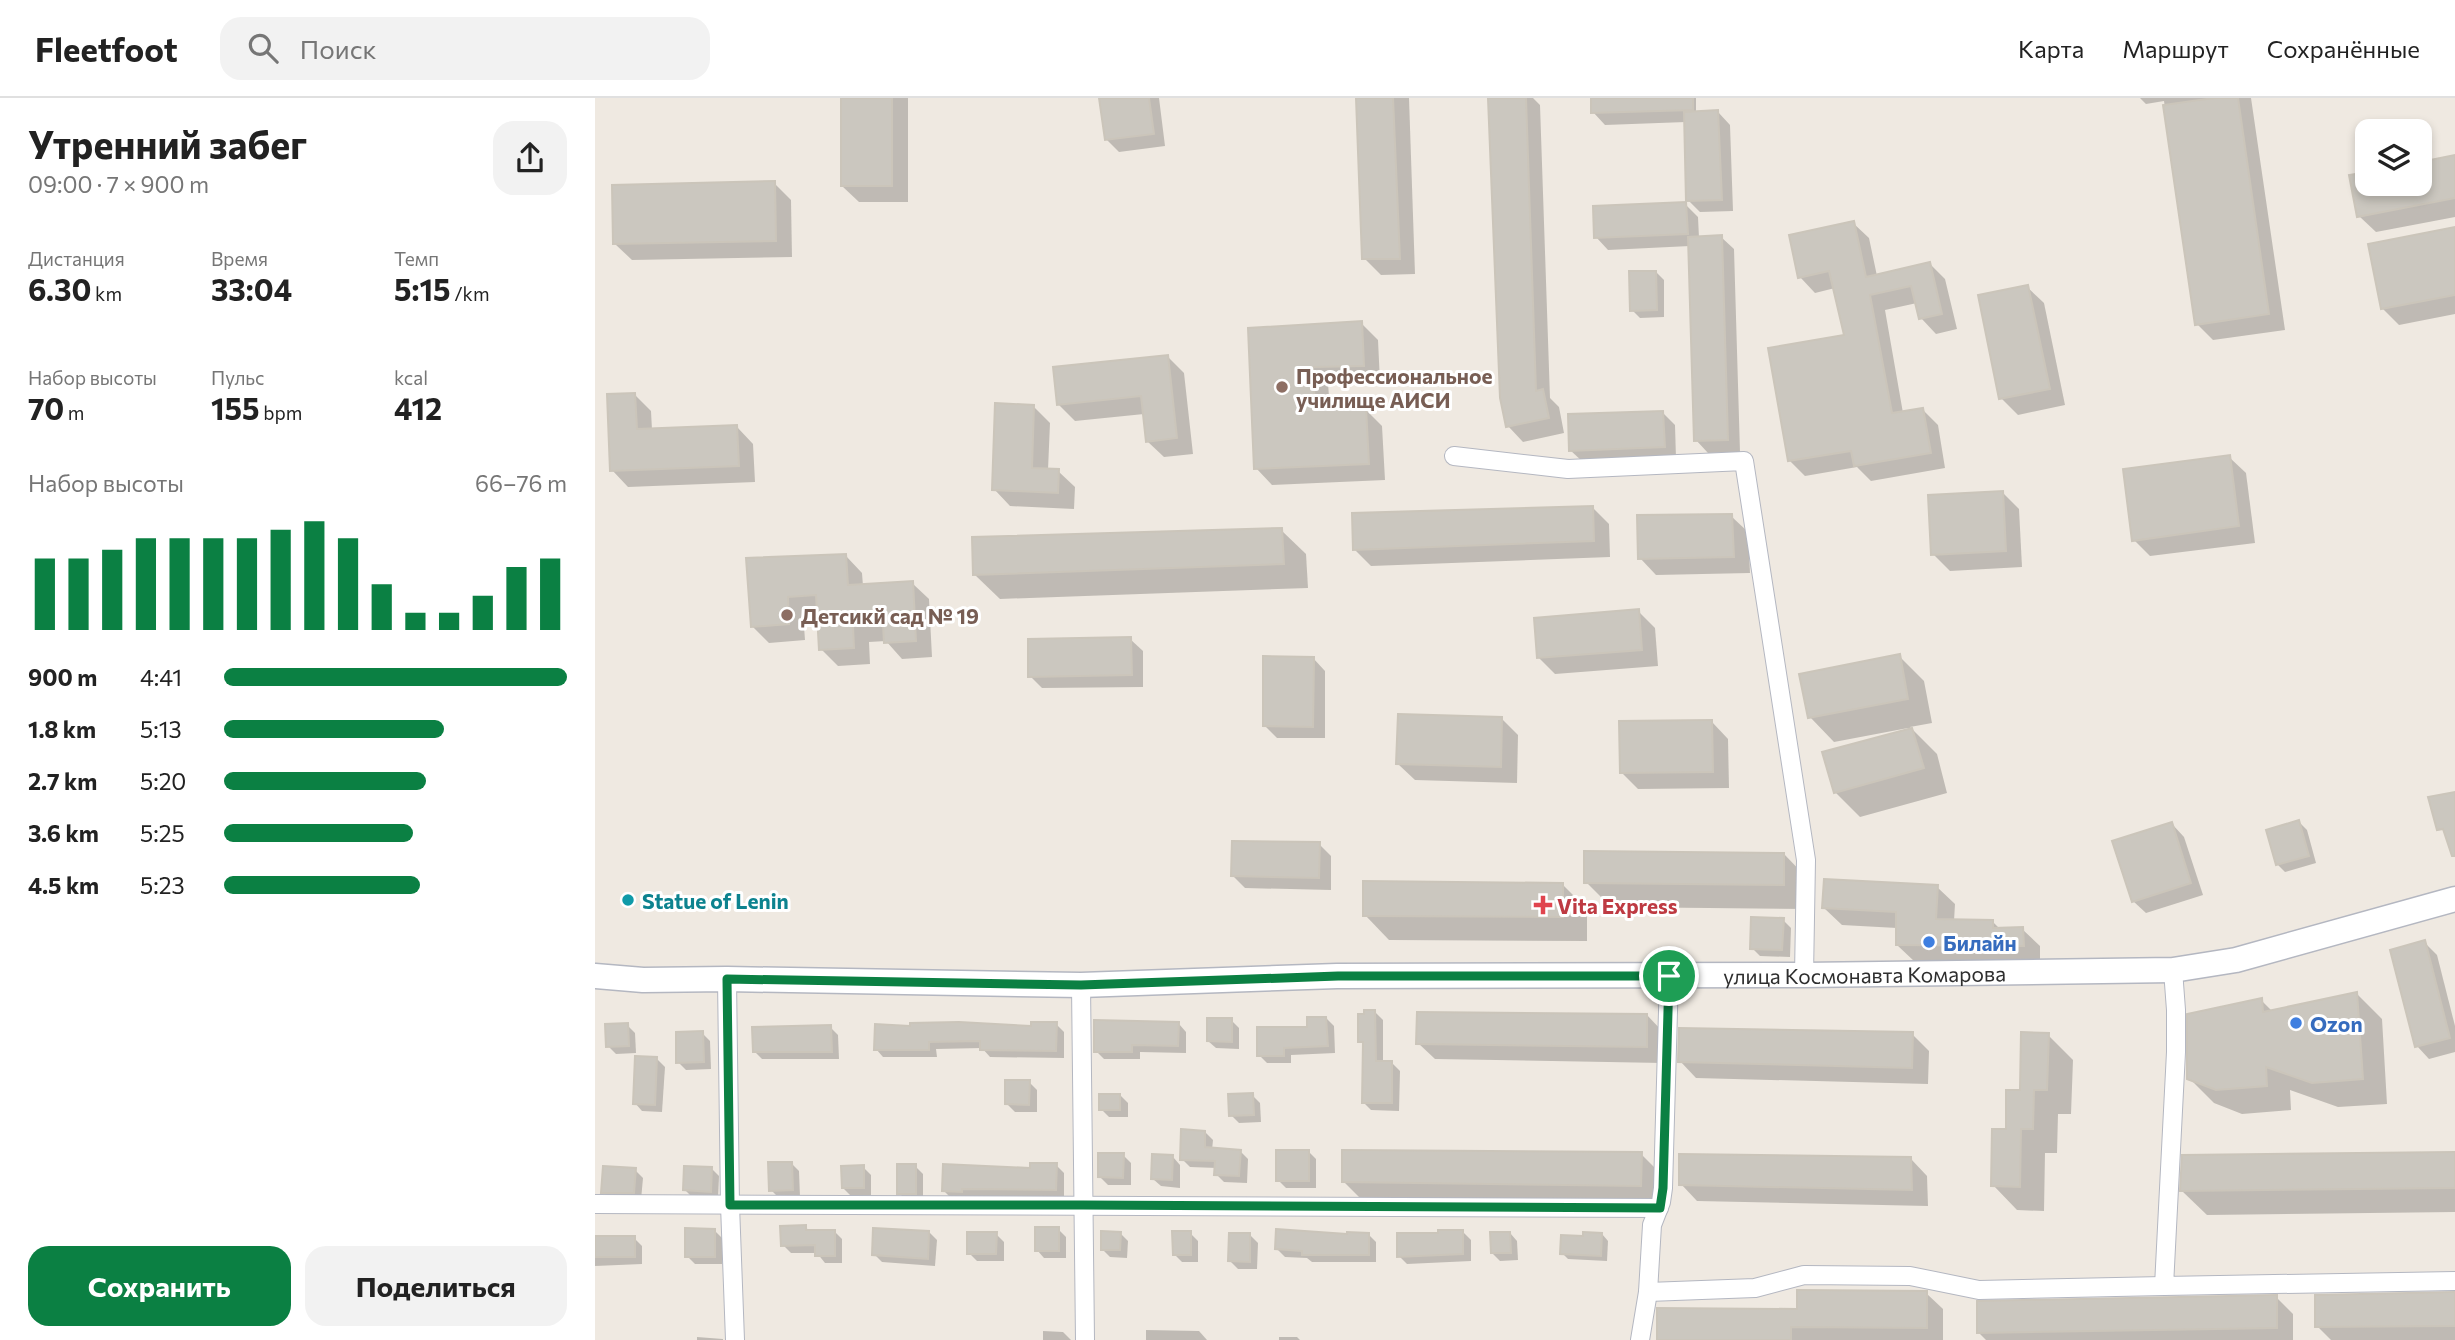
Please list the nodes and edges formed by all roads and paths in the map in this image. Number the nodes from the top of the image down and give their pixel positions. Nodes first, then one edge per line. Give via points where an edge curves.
1 (1454, 456) dead end
2 (2455, 899) edge
3 (2173, 970) junction
4 (1804, 975) junction
5 (595, 976) edge
6 (1669, 976) junction
7 (727, 979) junction
8 (1081, 985) junction
9 (595, 1204) edge
10 (730, 1205) junction
11 (1083, 1205) junction
12 (1660, 1208) junction
13 (2455, 1281) edge
14 (2164, 1286) junction
15 (1648, 1292) junction
16 (735, 1340) edge
17 (1085, 1340) edge
18 (1640, 1340) edge

1 - 4 street via 1568,469 1744,461 1806,860
2 - 3 main road, улица Космонавта Комарова via 2236,960
3 - 4 main road, улица Космонавта Комарова
3 - 14 street via 2176,1052
4 - 6 main road, улица Космонавта Комарова
5 - 7 main road, улица Космонавта Комарова
6 - 8 main road, улица Космонавта Комарова via 1338,976
6 - 12 street
7 - 8 main road, улица Космонавта Комарова
7 - 10 street
8 - 11 street
9 - 10 street
10 - 11 street
10 - 16 street
11 - 12 street
11 - 17 street
12 - 15 street via 1652,1225
13 - 14 street
14 - 15 street via 1979,1290 1910,1276 1804,1275 1755,1288
15 - 18 street

